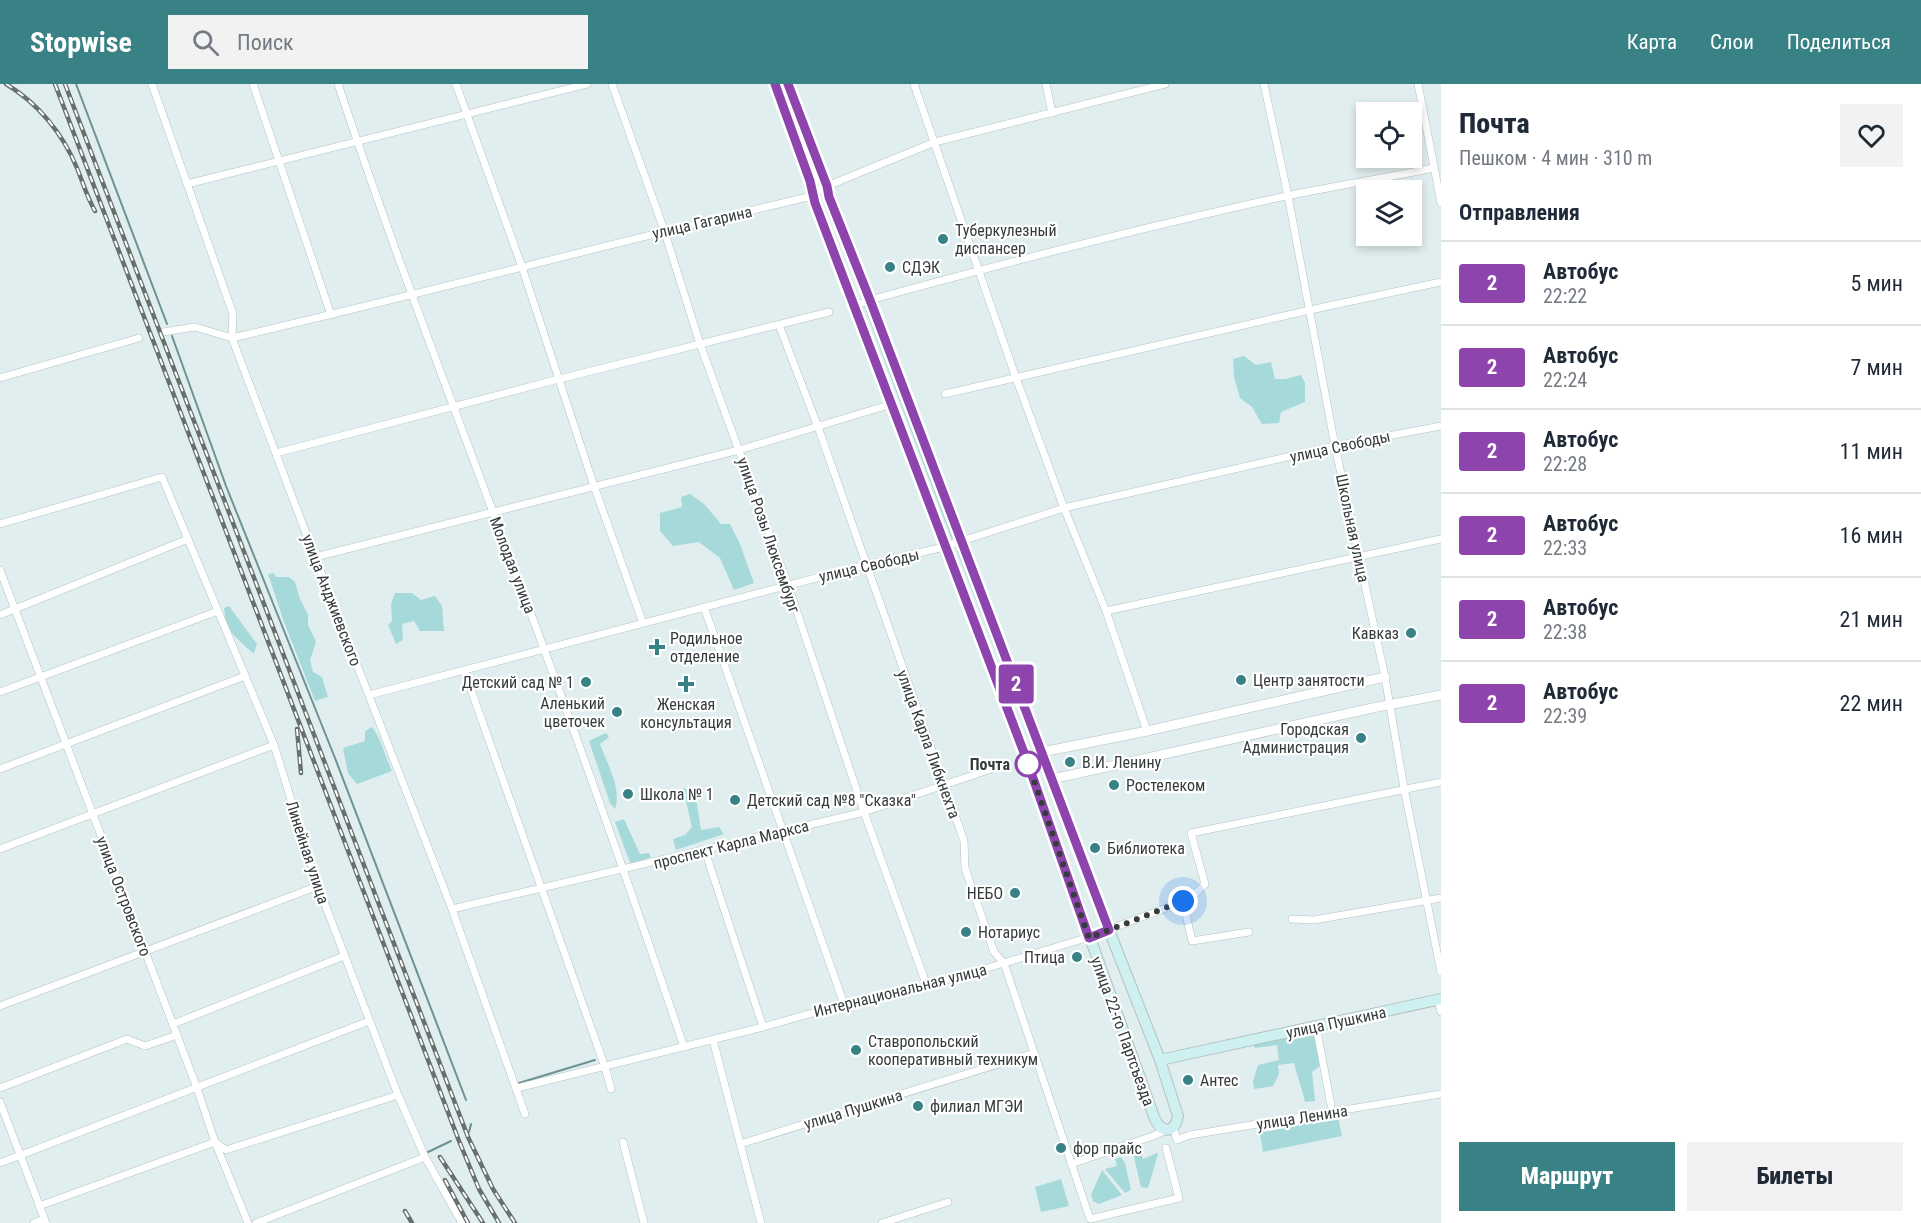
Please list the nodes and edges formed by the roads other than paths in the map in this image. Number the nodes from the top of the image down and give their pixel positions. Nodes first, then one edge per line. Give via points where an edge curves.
1 (152, 84) edge
2 (253, 84) edge
3 (338, 84) edge
4 (456, 84) edge
5 (587, 84) edge
6 (612, 84) edge
7 (775, 84) edge
8 (788, 84) edge
9 (914, 84) edge
10 (1046, 84) edge
11 (1165, 84) edge
12 (1264, 84) edge
13 (1418, 84) edge
14 (1154, 85) edge
15 (466, 113) junction
16 (1052, 113) junction
17 (357, 141) junction
18 (935, 142) junction
19 (279, 161) junction
20 (1434, 168) junction
21 (187, 184) junction
22 (827, 186) junction
23 (812, 195) junction
24 (1288, 196) junction
25 (1441, 203) edge
26 (664, 230) junction
27 (522, 267) junction
28 (979, 270) junction
29 (1441, 282) edge
30 (412, 295) junction
31 (870, 300) junction
32 (854, 306) junction
33 (1310, 310) junction
34 (830, 312) dead end
35 (330, 315) junction
36 (779, 325) junction
37 (163, 332) dead end
38 (139, 338) dead end
39 (232, 338) junction
40 (700, 344) junction
41 (0, 378) edge
42 (1016, 378) junction
43 (559, 379) junction
44 (945, 394) dead end
45 (892, 405) junction
46 (455, 408) junction
47 (1441, 426) edge
48 (818, 427) junction
49 (1335, 446) junction
50 (739, 450) junction
51 (276, 453) junction
52 (594, 486) junction
53 (1064, 508) junction
54 (492, 511) junction
55 (0, 524) edge
56 (1441, 538) edge
57 (188, 539) junction
58 (961, 540) junction
59 (945, 547) junction
60 (1359, 556) junction
61 (315, 557) junction
62 (866, 564) junction
63 (0, 570) edge
64 (788, 585) junction
65 (704, 607) junction
66 (15, 610) junction
67 (218, 611) junction
68 (1106, 611) junction
69 (0, 615) edge
70 (643, 623) junction
71 (544, 649) junction
72 (464, 670) junction
73 (245, 676) junction
74 (40, 677) junction
75 (1385, 677) junction
76 (0, 692) edge
77 (369, 695) junction
78 (1441, 695) edge
79 (1390, 705) junction
80 (1147, 730) junction
81 (66, 743) junction
82 (274, 745) junction
83 (1042, 752) junction
84 (1006, 764) dead end
85 (0, 769) edge
86 (1052, 779) junction
87 (1441, 782) edge
88 (943, 785) junction
89 (1404, 788) junction
90 (864, 812) junction
91 (93, 813) junction
92 (784, 832) junction
93 (0, 849) edge
94 (705, 851) junction
95 (624, 870) junction
96 (318, 886) junction
97 (541, 889) junction
98 (1441, 898) edge
99 (1183, 901) junction
100 (1428, 901) junction
101 (452, 909) junction
102 (1292, 919) dead end
103 (1109, 930) junction
104 (1249, 932) dead end
105 (1089, 938) junction
106 (145, 952) junction
107 (344, 956) junction
108 (1004, 963) junction
109 (1441, 972) edge
110 (927, 986) junction
111 (1440, 999) edge
112 (844, 1004) junction
113 (0, 1006) edge
114 (1441, 1012) edge
115 (369, 1021) junction
116 (173, 1024) junction
117 (1316, 1026) junction
118 (763, 1027) junction
119 (177, 1035) junction
120 (713, 1040) junction
121 (684, 1047) junction
122 (1034, 1053) junction
123 (1160, 1060) junction
124 (605, 1067) junction
125 (0, 1088) edge
126 (197, 1088) junction
127 (517, 1088) junction
128 (611, 1089) dead end
129 (1441, 1094) edge
130 (398, 1095) junction
131 (0, 1102) edge
132 (1331, 1105) dead end
133 (525, 1113) dead end
134 (1169, 1128) junction
135 (215, 1142) junction
136 (623, 1142) dead end
137 (740, 1144) junction
138 (1166, 1148) dead end
139 (20, 1155) junction
140 (425, 1157) junction
141 (0, 1163) edge
142 (1071, 1164) junction
143 (948, 1202) dead end
144 (39, 1206) junction
145 (45, 1221) edge
146 (34, 1223) edge
147 (248, 1223) edge
148 (256, 1223) edge
149 (462, 1223) edge
150 (644, 1223) edge
151 (761, 1223) edge
152 (882, 1223) edge

1 - 21 street, улица Анджиевского
2 - 19 street
3 - 17 street, Молодая улица
4 - 15 street
5 - 15 street
6 - 26 street, улица Розы Люксембург
7 - 23 main road, улица 22-го Партсъезда
8 - 22 main road, улица 22-го Партсъезда
9 - 18 street
10 - 16 street
11 - 14 street, улица Гагарина
12 - 24 street, Школьная улица
13 - 20 street
14 - 16 street, улица Гагарина
15 - 17 street
15 - 27 street
16 - 18 street, улица Гагарина
17 - 19 street
17 - 30 street, Молодая улица
18 - 22 street, улица Гагарина
18 - 28 street
19 - 21 street
19 - 35 street
20 - 24 street
20 - 25 street
21 - 39 street, улица Анджиевского via 233,314
22 - 23 street, улица Гагарина
22 - 31 main road, улица 22-го Партсъезда
23 - 26 street, улица Гагарина
23 - 32 main road, улица 22-го Партсъезда
24 - 28 street
24 - 33 street, Школьная улица
26 - 27 street, улица Гагарина
26 - 40 street, улица Розы Люксембург
27 - 30 street, улица Гагарина
27 - 43 street
28 - 31 street
28 - 42 street
29 - 33 street
30 - 35 street, улица Гагарина
30 - 46 street, Молодая улица
31 - 32 street
31 - 58 main road, улица 22-го Партсъезда
32 - 45 main road, улица 22-го Партсъезда
33 - 42 street
33 - 49 street, Школьная улица
34 - 36 street
35 - 39 street, улица Гагарина
36 - 40 street
36 - 48 street, улица Карла Либкнехта
37 - 39 street via 195,327
38 - 41 street
39 - 51 street, улица Анджиевского
40 - 43 street
40 - 50 street, улица Розы Люксембург
42 - 44 street
42 - 53 street
43 - 46 street
43 - 52 street
45 - 48 street
45 - 59 main road, улица 22-го Партсъезда
46 - 51 street
46 - 54 street, Молодая улица
47 - 49 street, улица Свободы
48 - 50 street
48 - 62 street, улица Карла Либкнехта
49 - 53 street, улица Свободы
49 - 60 street, Школьная улица
50 - 52 street
50 - 64 street, улица Розы Люксембург
51 - 61 street, улица Анджиевского
52 - 54 street
52 - 70 street
53 - 58 street, улица Свободы
53 - 68 street
54 - 61 street
54 - 71 street, Молодая улица
55 - 57 street, Линейная улица via 162,477
56 - 60 street
57 - 66 street
57 - 67 street, Линейная улица
58 - 59 street, улица Свободы
58 - 83 main road, улица 22-го Партсъезда
59 - 62 street, улица Свободы
59 - 105 main road, улица 22-го Партсъезда via 1026,758
60 - 68 street
60 - 75 street, Школьная улица
61 - 77 street, улица Анджиевского
62 - 64 street, улица Свободы
62 - 88 street, улица Карла Либкнехта
63 - 66 street, улица Островского
64 - 65 street, улица Свободы
64 - 90 street, улица Розы Люксембург
65 - 70 street, улица Свободы
65 - 92 street
66 - 69 street
66 - 74 street, улица Островского
67 - 73 street, Линейная улица
67 - 74 street
68 - 80 street
70 - 71 street, улица Свободы
71 - 72 street, улица Свободы
71 - 95 street, Молодая улица
72 - 77 street, улица Свободы
72 - 97 street
73 - 81 street
73 - 82 street, Линейная улица
74 - 76 street
74 - 81 street, улица Островского
75 - 79 street, Школьная улица
75 - 80 street
77 - 101 street, улица Анджиевского
78 - 79 street
79 - 86 street
79 - 89 street, Школьная улица
80 - 83 street
81 - 85 street
81 - 91 street, улица Островского
82 - 91 street
82 - 96 street, Линейная улица
83 - 86 main road, улица 22-го Партсъезда
84 - 88 street, проспект Карла Маркса
86 - 103 main road, улица 22-го Партсъезда
87 - 89 street
88 - 90 street, проспект Карла Маркса
88 - 108 street, улица Карла Либкнехта via 964,841 964,868 994,952
89 - 99 street, Интернациональная улица via 1191,833 1205,884
89 - 100 street, Школьная улица
90 - 92 street, проспект Карла Маркса
90 - 110 street, улица Розы Люксембург
91 - 93 street
91 - 106 street, улица Островского
92 - 94 street, проспект Карла Маркса
92 - 112 street
94 - 95 street, проспект Карла Маркса
94 - 118 street
95 - 97 street, проспект Карла Маркса
95 - 121 street, Молодая улица
96 - 106 street
96 - 107 street, Линейная улица
97 - 101 street, проспект Карла Маркса
97 - 124 street
98 - 100 street
99 - 103 street, Интернациональная улица
99 - 104 street via 1192,941
100 - 102 street via 1314,920
100 - 109 street, Школьная улица
101 - 127 street, улица Анджиевского
103 - 105 street, Интернациональная улица
103 - 123 main road, улица 22-го Партсъезда
105 - 108 street, Интернациональная улица
105 - 134 main road, улица 22-го Партсъезда via 1157,1125
106 - 113 street
106 - 116 street, улица Островского
107 - 115 street, Линейная улица
107 - 116 street
108 - 110 street, Интернациональная улица
108 - 122 street, улица Карла Либкнехта
110 - 112 street, Интернациональная улица
111 - 114 street
111 - 117 main road, улица Пушкина
112 - 118 street, Интернациональная улица
115 - 126 street
115 - 130 street, Линейная улица
116 - 119 street, улица Островского
117 - 123 main road, улица Пушкина
117 - 132 street
118 - 120 street, Интернациональная улица
119 - 125 street via 145,1047 127,1039
119 - 126 street, улица Островского
120 - 121 street, Интернациональная улица
120 - 137 street
121 - 124 street, Интернациональная улица
122 - 137 street, улица Пушкина
122 - 142 street, улица Карла Либкнехта
123 - 134 main road, улица 22-го Партсъезда via 1178,1116
124 - 127 street, Интернациональная улица
124 - 128 street
126 - 135 street, улица Островского
126 - 139 street
127 - 133 street, улица Анджиевского
129 - 134 street, улица Ленина via 1177,1140
130 - 135 street via 226,1150
130 - 140 street, Линейная улица
131 - 139 street
134 - 142 street
135 - 144 street
135 - 147 street, улица Островского
136 - 150 street
137 - 151 street
138 - 142 street, улица Карла Либкнехта via 1179,1198 1090,1219
139 - 141 street
139 - 144 street
140 - 148 street
140 - 149 street, Линейная улица
143 - 152 street
144 - 145 street
145 - 146 street

